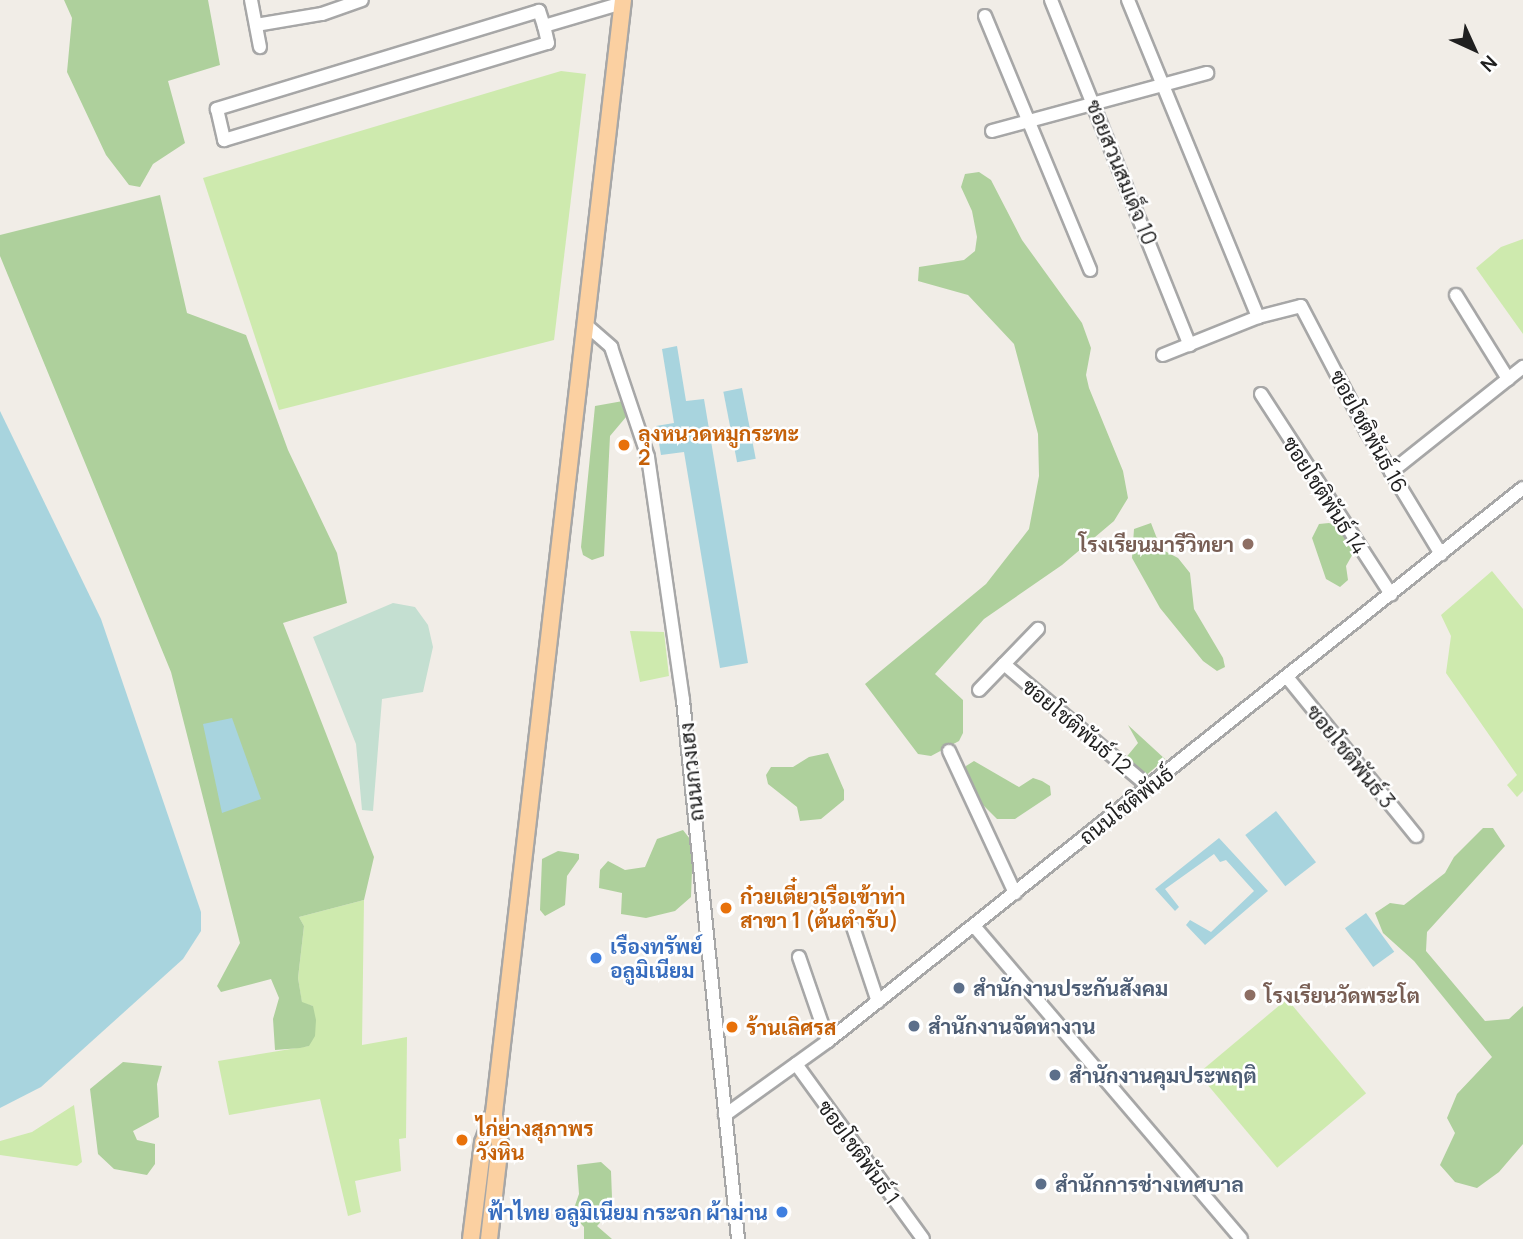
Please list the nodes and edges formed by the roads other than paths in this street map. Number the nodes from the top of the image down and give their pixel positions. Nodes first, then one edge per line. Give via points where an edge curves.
1 (251, 0) edge
2 (320, 0) edge
3 (362, 0) edge
4 (1051, 0) edge
5 (1128, 0) edge
6 (622, 1) edge
7 (322, 14) junction
8 (985, 16) dead end
9 (256, 25) junction
10 (544, 26) junction
11 (260, 47) dead end
12 (1207, 73) dead end
13 (1163, 85) junction
14 (1095, 103) junction
15 (1029, 121) junction
16 (992, 131) dead end
17 (1090, 270) dead end
18 (1456, 295) dead end
19 (1258, 317) junction
20 (585, 324) junction
21 (1190, 345) junction
22 (1163, 355) dead end
23 (1523, 367) edge
24 (1508, 379) junction
25 (1261, 394) dead end
26 (1391, 472) junction
27 (1523, 488) edge
28 (1441, 554) junction
29 (1391, 594) junction
30 (1038, 629) dead end
31 (1004, 664) junction
32 (1287, 677) junction
33 (979, 690) dead end
34 (949, 751) dead end
35 (1149, 787) junction
36 (1416, 835) dead end
37 (1015, 893) junction
38 (974, 926) junction
39 (853, 928) dead end
40 (799, 957) dead end
41 (878, 1002) junction
42 (828, 1041) junction
43 (796, 1064) junction
44 (494, 1113) junction
45 (725, 1115) junction
46 (471, 1239) edge
47 (489, 1239) edge
48 (738, 1239) edge
49 (923, 1239) edge
50 (1241, 1239) edge

1 - 9 street
2 - 7 street
3 - 7 street
4 - 14 street, ซอยสวนสมเด็จ 10
5 - 13 street
6 - 10 street
6 - 20 main road
7 - 9 street
8 - 15 street
9 - 11 street
10 - 10 street via 548,43 224,141 217,108 539,11
12 - 13 street
13 - 14 street
13 - 19 street
14 - 15 street
14 - 21 street, ซอยสวนสมเด็จ 10
15 - 16 street
15 - 17 street
18 - 24 street
19 - 21 street
19 - 26 street, ซอยโชติพันธ์ 16 via 1301,306
20 - 44 main road
20 - 45 street, ถนนกวงเฮง via 611,347 648,457 683,700
21 - 22 street
23 - 24 street
24 - 26 street
25 - 29 street, ซอยโชติพันธ์ 14
26 - 28 street, ซอยโชติพันธ์ 16
27 - 28 street, ถนนโชติพันธ์
28 - 29 street, ถนนโชติพันธ์
29 - 32 street, ถนนโชติพันธ์
30 - 31 street, ซอยโชติพันธ์ 12
31 - 33 street, ซอยโชติพันธ์ 12
31 - 35 street, ซอยโชติพันธ์ 12
32 - 35 street, ถนนโชติพันธ์
32 - 36 street, ซอยโชติพันธ์ 3
34 - 37 street
35 - 37 street, ถนนโชติพันธ์
37 - 38 street, ถนนโชติพันธ์
38 - 41 street, ถนนโชติพันธ์
38 - 50 street
39 - 41 street
40 - 42 street
41 - 42 street, ถนนโชติพันธ์
42 - 43 street, ถนนโชติพันธ์
43 - 45 street, ถนนโชติพันธ์
43 - 49 street, ซอยโชติพันธ์ 1
44 - 46 main road via 482,1143
44 - 47 main road via 500,1144
45 - 48 street, ถนนกวงเฮง

